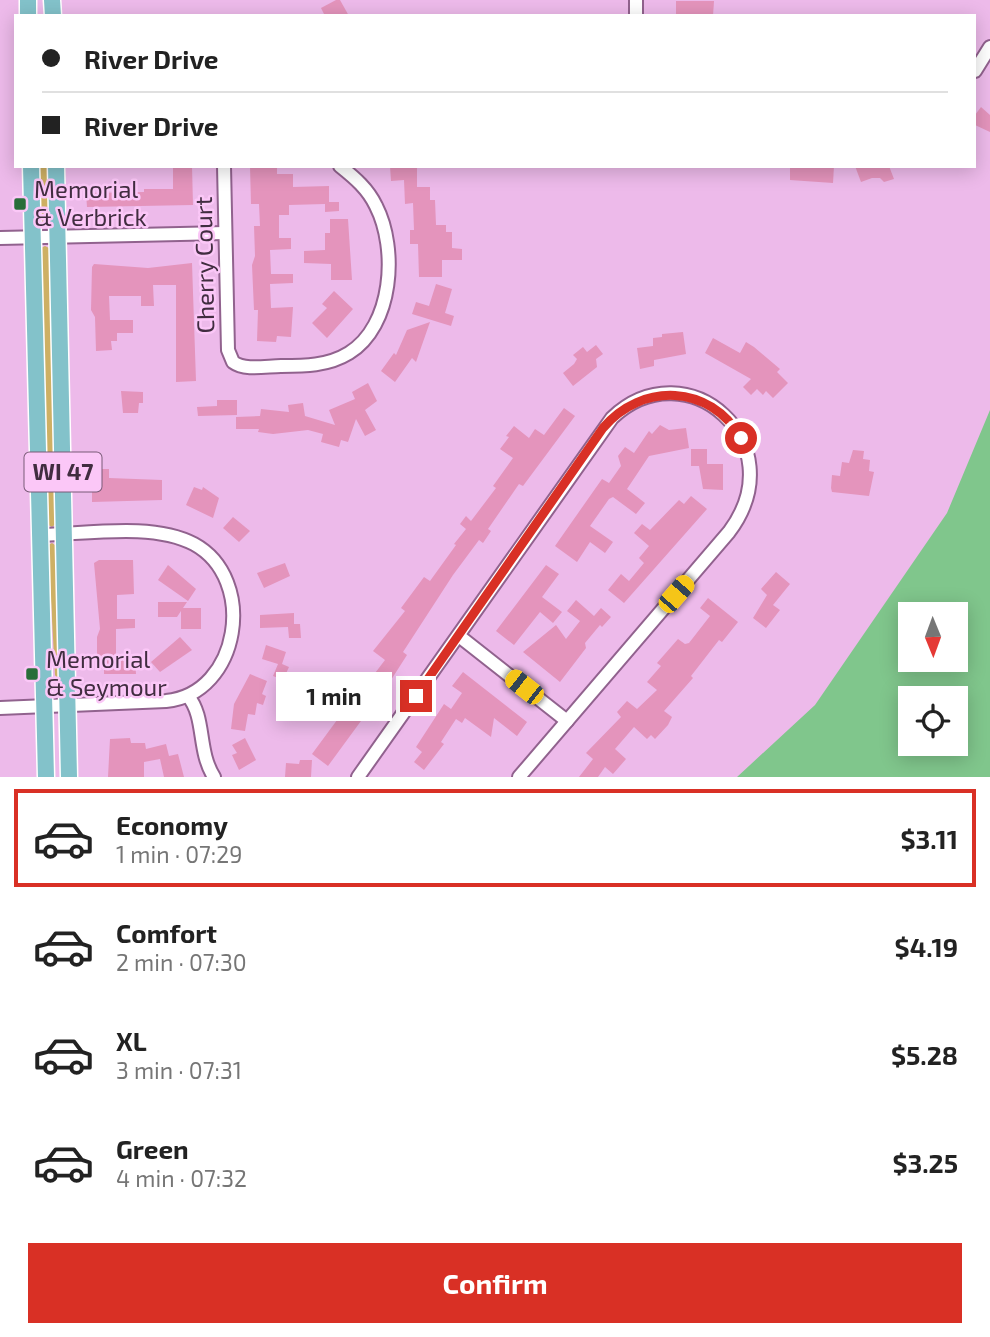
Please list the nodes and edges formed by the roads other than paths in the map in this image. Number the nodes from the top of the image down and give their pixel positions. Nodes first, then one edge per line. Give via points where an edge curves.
1 (990, 47) edge
2 (976, 69) edge
3 (31, 168) edge
4 (56, 168) edge
5 (224, 168) edge
6 (342, 168) edge
7 (225, 233) junction
8 (58, 236) junction
9 (33, 237) junction
10 (0, 238) edge
11 (40, 535) junction
12 (64, 535) junction
13 (459, 636) junction
14 (188, 696) junction
15 (44, 706) junction
16 (68, 706) junction
17 (0, 708) edge
18 (567, 720) junction
19 (46, 777) edge
20 (69, 777) edge
21 (214, 777) edge
22 (358, 777) edge
23 (519, 777) edge

1 - 2 street
3 - 9 main road, WI 47
4 - 8 main road, WI 47
5 - 7 street, Cherry Court
6 - 7 street, Cherry Court via 362,184 376,205 386,239 383,312 369,337 347,355 305,366 246,367 233,362 228,350
7 - 8 street
8 - 9 street
8 - 12 main road, WI 47
9 - 10 street
9 - 11 main road, WI 47
11 - 12 street
11 - 15 main road, WI 47
12 - 14 street via 170,535 200,548 215,562 230,590 233,632 214,673
12 - 16 main road, WI 47
13 - 18 street
13 - 18 street via 603,428 620,411 653,396 671,394 699,400 721,412 736,429 749,457 750,490 744,511
13 - 22 street
14 - 16 street
14 - 21 street via 198,708 202,750
15 - 16 street
15 - 17 street
15 - 19 main road, WI 47
16 - 20 main road, WI 47
18 - 23 street

